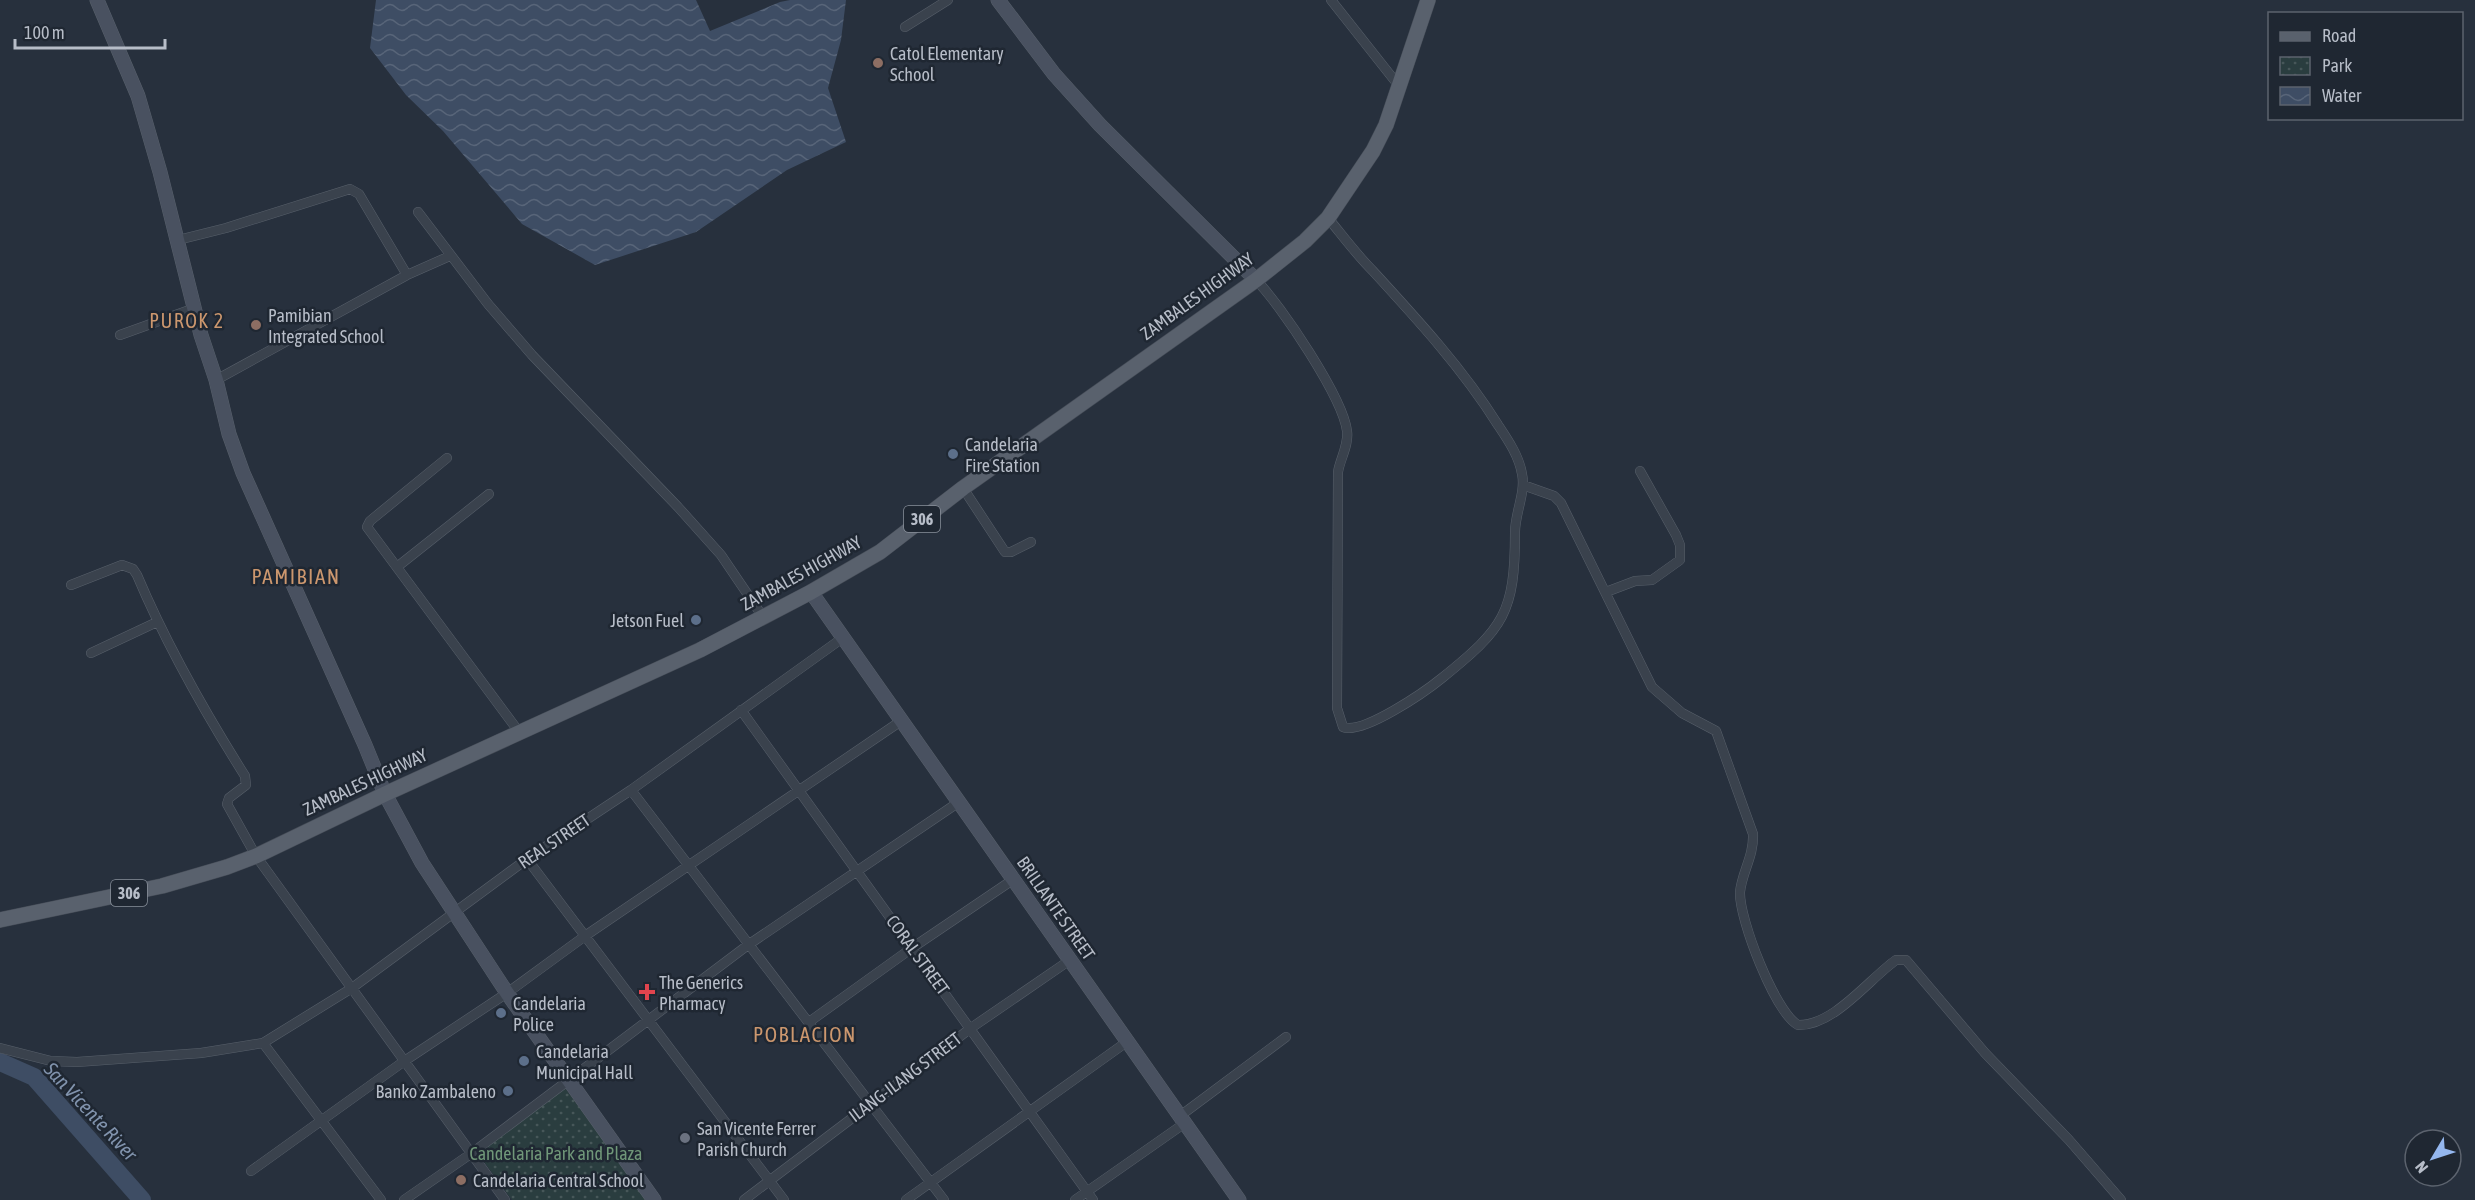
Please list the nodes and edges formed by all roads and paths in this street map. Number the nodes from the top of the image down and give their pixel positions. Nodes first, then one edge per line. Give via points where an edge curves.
1 (97, 0) edge
2 (948, 0) edge
3 (998, 0) edge
4 (1331, 0) edge
5 (1428, 0) edge
6 (905, 27) dead end
7 (1400, 86) junction
8 (418, 212) dead end
9 (1328, 218) junction
10 (178, 240) junction
11 (450, 256) junction
12 (407, 275) junction
13 (1256, 280) junction
14 (195, 308) junction
15 (120, 335) dead end
16 (216, 380) junction
17 (447, 458) dead end
18 (1640, 471) dead end
19 (1523, 484) junction
20 (963, 488) junction
21 (489, 494) dead end
22 (1031, 542) dead end
23 (397, 567) junction
24 (71, 585) dead end
25 (811, 592) junction
26 (1606, 592) junction
27 (763, 617) junction
28 (157, 622) junction
29 (844, 637) junction
30 (91, 652) dead end
31 (741, 710) junction
32 (901, 721) junction
33 (519, 732) junction
34 (631, 790) junction
35 (799, 790) junction
36 (385, 794) junction
37 (959, 801) junction
38 (255, 856) junction
39 (527, 859) junction
40 (690, 866) junction
41 (857, 873) junction
42 (1014, 879) junction
43 (453, 912) junction
44 (0, 920) edge
45 (585, 936) junction
46 (748, 945) junction
47 (912, 948) junction
48 (1070, 960) junction
49 (352, 988) junction
50 (507, 993) junction
51 (648, 1019) junction
52 (809, 1022) junction
53 (971, 1028) junction
54 (1286, 1037) dead end
55 (1128, 1041) junction
56 (263, 1042) junction
57 (0, 1048) edge
58 (403, 1062) junction
59 (567, 1080) junction
60 (871, 1102) junction
61 (1029, 1111) junction
62 (322, 1120) junction
63 (1183, 1120) junction
64 (472, 1153) junction
65 (251, 1171) dead end
66 (770, 1181) junction
67 (930, 1182) junction
68 (1087, 1191) junction
69 (381, 1200) edge
70 (404, 1200) edge
71 (505, 1200) edge
72 (654, 1200) edge
73 (744, 1200) edge
74 (784, 1200) edge
75 (906, 1200) edge
76 (944, 1200) edge
77 (1075, 1200) edge
78 (1093, 1200) edge
79 (1239, 1200) edge
80 (2121, 1200) edge

1 - 10 street via 138,96
2 - 6 street
3 - 13 street via 1054,74 1100,125
4 - 7 street
5 - 7 main road, ZAMBALES HIGHWAY / 306
7 - 9 main road, ZAMBALES HIGHWAY / 306 via 1373,152
8 - 11 street
9 - 13 main road, ZAMBALES HIGHWAY / 306
9 - 19 street via 1480,397 1520,464
10 - 12 street via 350,189 359,194
10 - 14 street
11 - 12 street
11 - 27 street via 532,355 721,555
12 - 16 street
13 - 19 street via 1270,294 1324,379 1347,431 1338,472 1337,708 1343,727 1359,728 1433,685 1480,647 1497,626 1512,595 1515,525
13 - 20 main road, ZAMBALES HIGHWAY / 306
14 - 15 street
14 - 16 street
16 - 36 street via 243,473
17 - 23 street via 368,524 369,532
18 - 26 street via 1676,535 1680,560 1652,580 1635,581
19 - 26 street via 1554,496 1561,503
20 - 22 street via 1005,552
20 - 25 main road, ZAMBALES HIGHWAY / 306 via 880,552
21 - 23 street
23 - 33 street
24 - 28 street via 114,567 127,566 137,575
25 - 27 main road, ZAMBALES HIGHWAY / 306
25 - 29 street, BRILLANTE STREET
26 - 80 street via 1652,687 1682,713 1716,731 1754,834 1754,848 1742,879 1743,914 1771,987 1791,1021 1798,1025 1816,1022 1854,997 1896,960 1906,960 1985,1053
27 - 33 main road, ZAMBALES HIGHWAY / 306 via 662,668
28 - 30 street
28 - 38 street via 244,776 246,785 227,804
29 - 31 street, REAL STREET
29 - 32 street, BRILLANTE STREET
31 - 34 street, REAL STREET
31 - 35 street, CORAL STREET
32 - 35 street
32 - 37 street, BRILLANTE STREET
33 - 36 main road, ZAMBALES HIGHWAY / 306
34 - 39 street, REAL STREET
34 - 40 street
35 - 40 street
35 - 41 street, CORAL STREET
36 - 38 main road, ZAMBALES HIGHWAY / 306
36 - 43 street
37 - 41 street
37 - 42 street, BRILLANTE STREET
38 - 44 main road, ZAMBALES HIGHWAY / 306 via 162,886
38 - 49 street
39 - 43 street, REAL STREET
39 - 45 street
40 - 45 street
40 - 46 street
41 - 46 street
41 - 47 street, CORAL STREET
42 - 47 street
42 - 48 street, BRILLANTE STREET
43 - 49 street, REAL STREET
43 - 50 street
45 - 50 street
45 - 51 street
46 - 51 street
46 - 52 street
47 - 52 street
47 - 53 street, CORAL STREET
48 - 53 street, ILANG-ILANG STREET
48 - 55 street, BRILLANTE STREET
49 - 56 street, REAL STREET
49 - 58 street
50 - 58 street
50 - 59 street
51 - 59 street
51 - 66 street
52 - 60 street
53 - 60 street, ILANG-ILANG STREET
53 - 61 street, CORAL STREET
54 - 63 street
55 - 61 street
55 - 63 street, BRILLANTE STREET
56 - 57 street via 201,1053 77,1062 51,1061
56 - 62 street
58 - 62 street
58 - 64 street
59 - 64 street
59 - 72 street
60 - 66 street, ILANG-ILANG STREET
60 - 67 street
61 - 67 street
61 - 68 street, CORAL STREET
62 - 65 street
62 - 69 street
63 - 68 street
63 - 79 street, BRILLANTE STREET
64 - 70 street
64 - 71 street
66 - 73 street, ILANG-ILANG STREET
66 - 74 street
67 - 75 street
67 - 76 street
68 - 77 street
68 - 78 street, CORAL STREET

